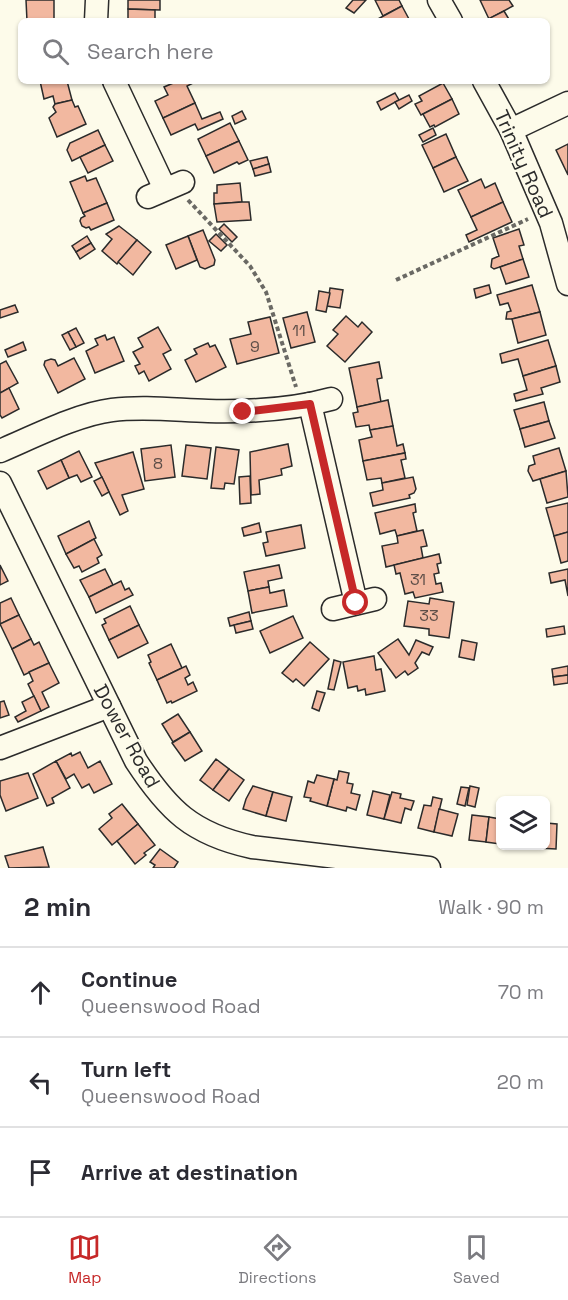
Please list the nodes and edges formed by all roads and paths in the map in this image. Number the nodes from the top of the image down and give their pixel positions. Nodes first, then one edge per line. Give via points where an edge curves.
1 (98, 0) edge
2 (439, 0) edge
3 (96, 18) edge
4 (449, 18) edge
5 (116, 84) edge
6 (486, 84) edge
7 (568, 103) edge
8 (512, 130) junction
9 (168, 189) joint
10 (545, 211) junction
11 (396, 280) dead end
12 (568, 284) edge
13 (314, 403) junction
14 (0, 451) edge
15 (0, 483) edge
16 (333, 609) dead end
17 (109, 706) junction
18 (0, 748) edge
19 (429, 868) edge

1 - 3 street
2 - 4 street
5 - 9 street
6 - 8 street, Trinity Road
7 - 8 street
8 - 10 street, Trinity Road
9 - 13 path via 250,266 266,292
10 - 11 path
10 - 12 street, Trinity Road
13 - 14 street via 243,412 110,410
13 - 16 street via 365,601
15 - 17 street, Dower Road
17 - 18 street
17 - 19 street, Dower Road via 136,761 163,800 198,828 252,847

